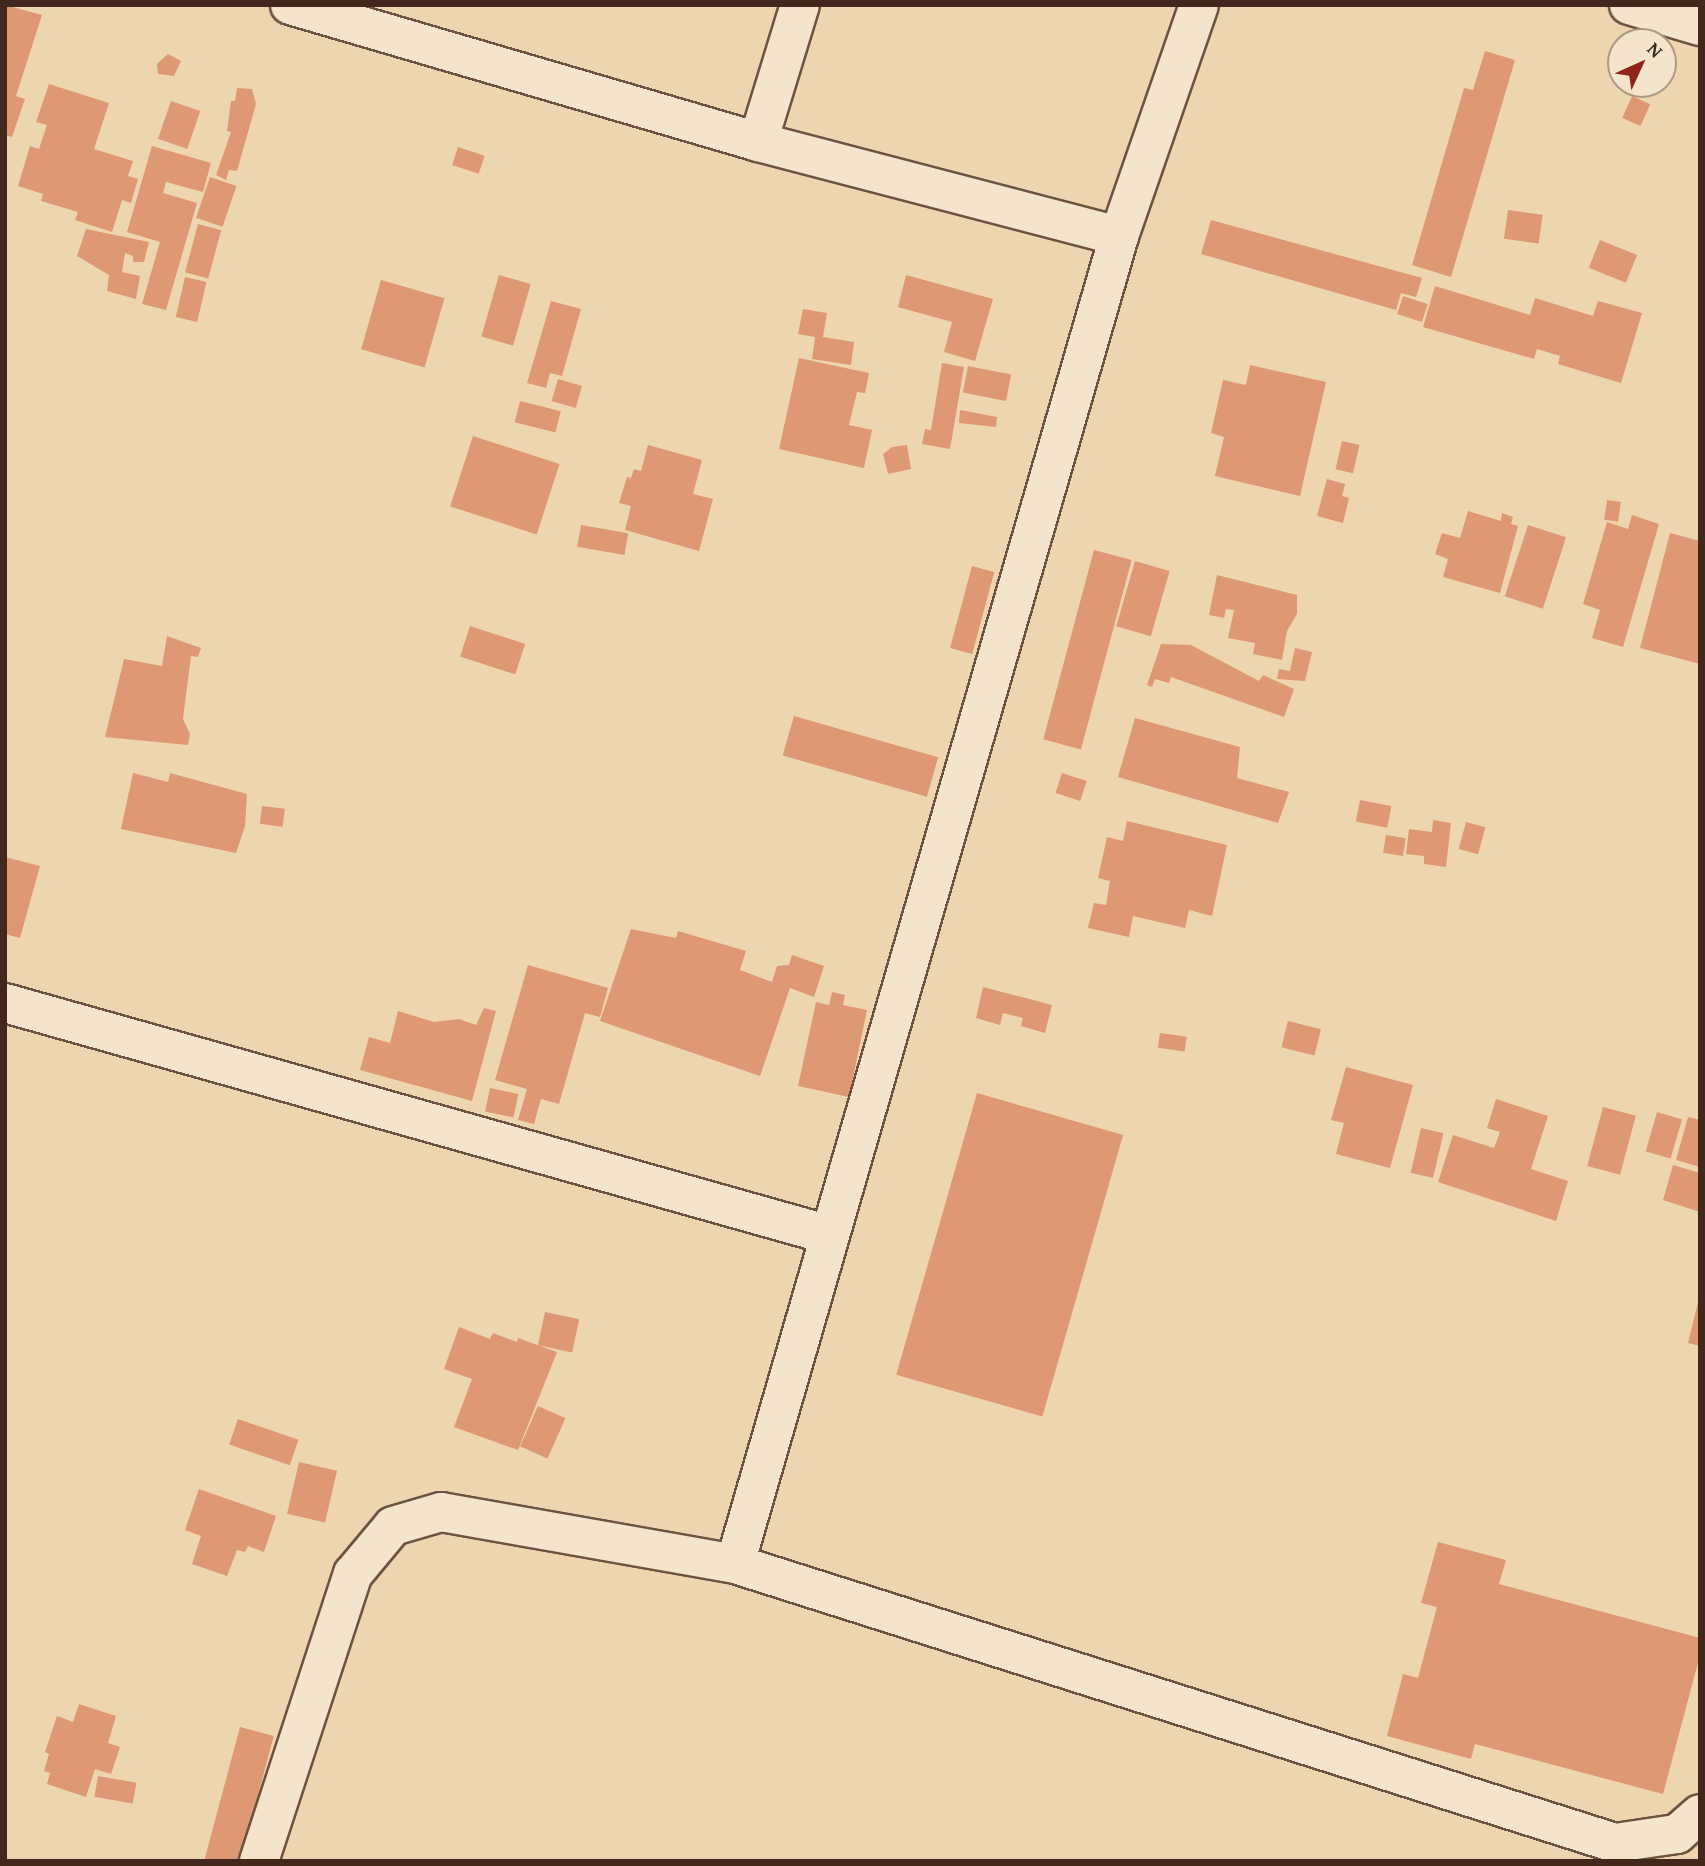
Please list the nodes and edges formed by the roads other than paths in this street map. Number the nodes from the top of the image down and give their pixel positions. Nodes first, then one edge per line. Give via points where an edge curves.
1 (290, 5) edge
2 (800, 5) edge
3 (1199, 5) edge
4 (1629, 5) edge
5 (1700, 26) edge
6 (758, 142) junction
7 (1119, 236) junction
8 (5, 1003) edge
9 (830, 1235) junction
10 (735, 1563) junction
11 (1700, 1814) edge
12 (259, 1861) edge

1 - 6 street
2 - 6 street
3 - 7 street
4 - 5 street
6 - 7 street
7 - 9 street
8 - 9 street
9 - 10 street
10 - 11 street via 1615,1843 1677,1834
10 - 12 street via 441,1512 393,1526 353,1574

